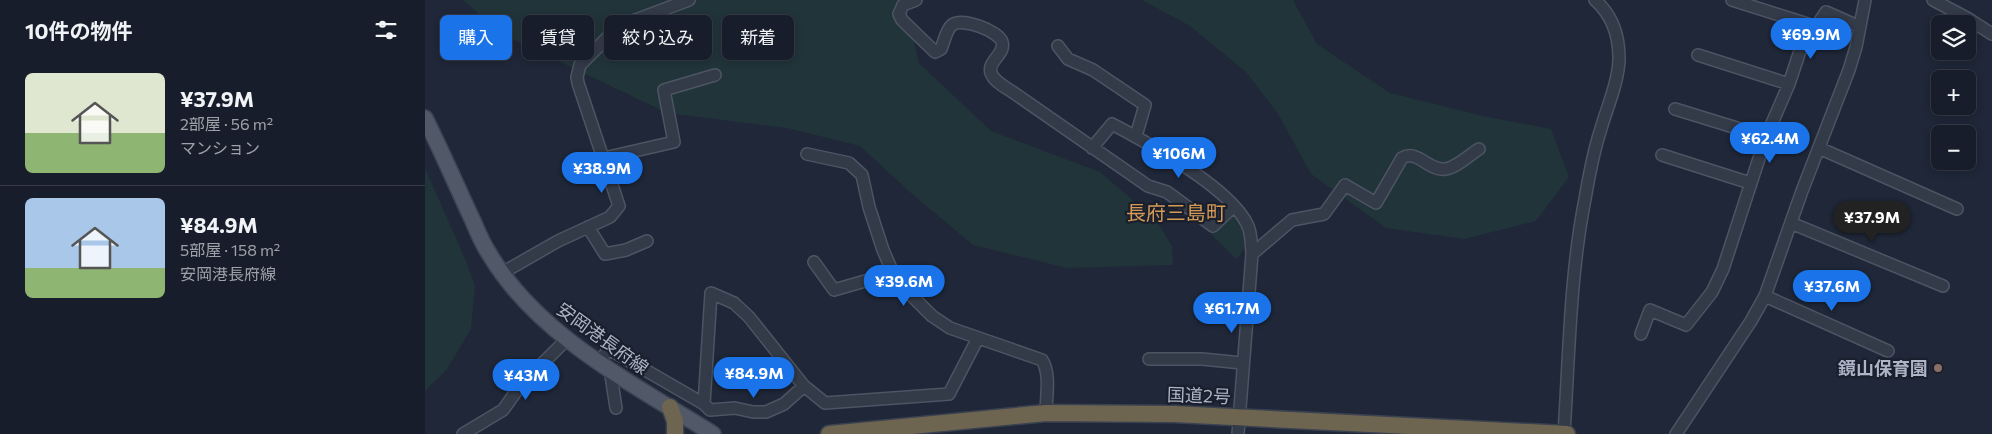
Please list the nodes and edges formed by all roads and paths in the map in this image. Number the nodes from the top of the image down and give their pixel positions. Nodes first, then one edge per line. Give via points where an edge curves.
1 (689, 0) edge
2 (915, 0) edge
3 (1595, 0) edge
4 (1732, 0) edge
5 (1865, 0) edge
6 (1933, 0) edge
7 (1770, 6) edge
8 (1817, 27) junction
9 (1861, 27) junction
10 (1992, 34) edge
11 (1058, 46) dead end
12 (1698, 55) dead end
13 (715, 75) dead end
14 (1789, 84) junction
15 (1675, 109) dead end
16 (425, 118) edge
17 (1136, 136) junction
18 (1766, 137) junction
19 (1093, 148) junction
20 (1819, 148) junction
21 (1479, 149) dead end
22 (807, 154) dead end
23 (1662, 155) dead end
24 (604, 158) junction
25 (1750, 183) junction
26 (1234, 206) junction
27 (1957, 209) dead end
28 (1791, 223) junction
29 (588, 226) junction
30 (647, 241) dead end
31 (1252, 254) junction
32 (814, 262) dead end
33 (502, 273) junction
34 (893, 273) junction
35 (1943, 286) dead end
36 (1765, 296) junction
37 (1641, 334) dead end
38 (978, 338) junction
39 (567, 339) junction
40 (1888, 351) dead end
41 (1149, 359) dead end
42 (1243, 363) junction
43 (605, 365) junction
44 (802, 389) junction
45 (704, 404) junction
46 (670, 407) junction
47 (616, 408) dead end
48 (1046, 414) junction
49 (1239, 417) junction
50 (463, 434) edge
51 (675, 434) edge
52 (713, 434) edge
53 (829, 434) edge
54 (1238, 434) edge
55 (1565, 434) edge
56 (1676, 434) edge

1 - 24 street via 630,22 613,32 581,66 577,77
2 - 19 street via 903,5 899,14 935,52 941,49 953,24 969,23 998,34 1003,49 991,67 991,74
3 - 55 street via 1612,23 1619,60 1599,135 1577,242
4 - 7 street
5 - 9 street
6 - 10 street
7 - 8 street
8 - 9 street via 1826,12
8 - 14 street via 1800,51
9 - 20 street via 1849,70
11 - 17 street via 1068,60 1093,70 1145,105
12 - 14 street
13 - 24 street via 664,90 674,142
14 - 18 street
15 - 18 street
16 - 33 main road, 安岡港長府線 via 489,255
17 - 19 street via 1112,124
17 - 26 street via 1179,162
18 - 25 street
19 - 26 street via 1148,186 1167,192 1213,226
20 - 27 street
20 - 28 street
21 - 31 street via 1443,169 1408,155 1402,158 1376,203 1345,185 1324,214 1292,220
22 - 34 street via 849,163 862,175 869,207
23 - 25 street
24 - 29 street via 619,206 610,217
25 - 37 street via 1723,269 1712,292 1686,325 1650,310
26 - 31 street via 1249,228
28 - 35 street
28 - 36 street
29 - 30 street via 605,254 627,250
29 - 33 street
31 - 42 street
32 - 34 street via 835,290
33 - 39 main road, 安岡港長府線 via 534,310
34 - 38 street via 932,316 950,328
36 - 40 street
36 - 56 street
38 - 44 street via 949,394 825,403
38 - 48 street via 1042,360 1047,376
39 - 43 main road, 安岡港長府線
39 - 50 street via 520,386 503,410
41 - 42 street
42 - 49 street
43 - 45 street via 609,349
43 - 46 main road, 安岡港長府線
43 - 47 street
44 - 45 street via 766,412 735,408 710,410
44 - 45 street via 739,308 711,294
46 - 51 highway
46 - 52 main road, 安岡港長府線
48 - 49 highway, 国道2号
48 - 53 highway, 国道2号
49 - 54 street
49 - 55 highway, 国道2号

